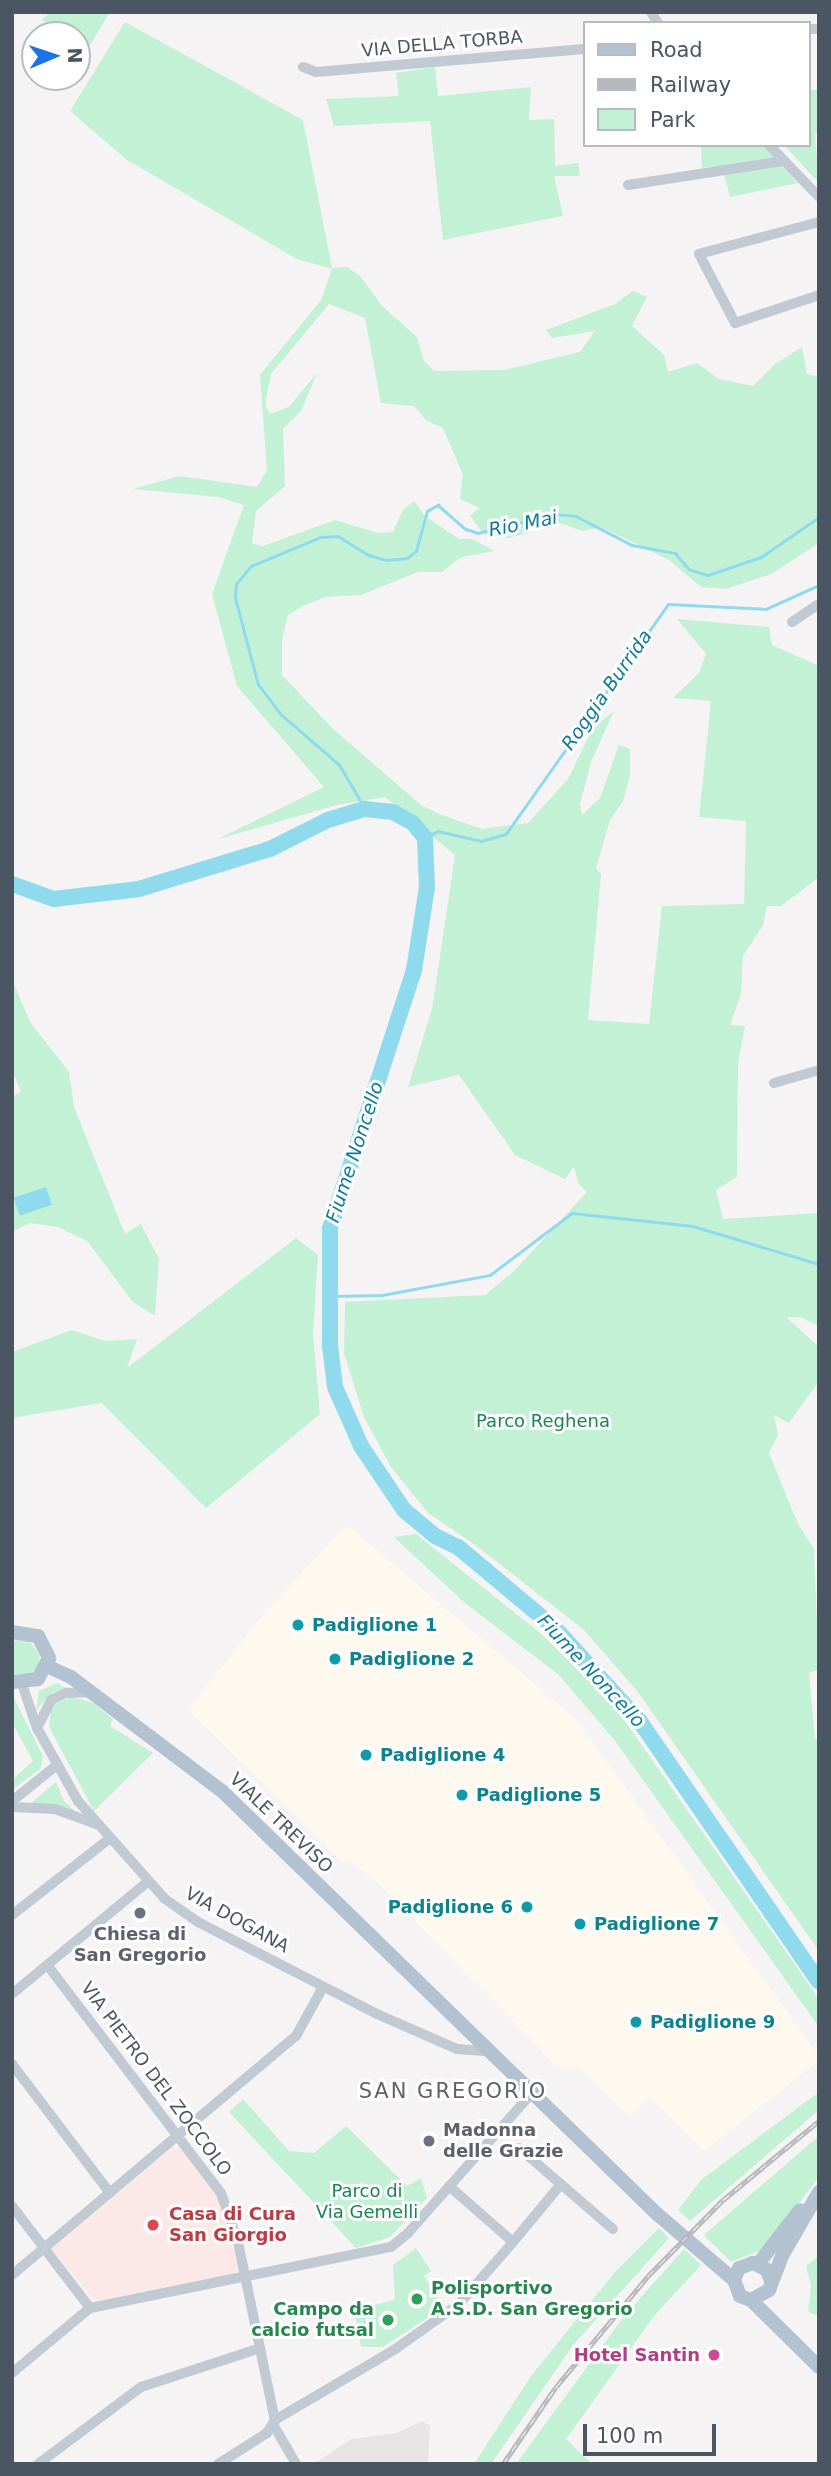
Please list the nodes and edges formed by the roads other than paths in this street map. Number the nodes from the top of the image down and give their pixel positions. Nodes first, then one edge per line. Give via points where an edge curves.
1 (582, 49) edge
2 (303, 67) dead end
3 (771, 147) edge
4 (783, 161) junction
5 (628, 184) dead end
6 (819, 197) edge
7 (819, 222) edge
8 (819, 295) edge
9 (819, 604) edge
10 (792, 622) dead end
11 (819, 1070) edge
12 (774, 1083) dead end
13 (13, 1631) edge
14 (47, 1666) junction
15 (17, 1683) edge
16 (90, 1692) junction
17 (37, 1728) junction
18 (57, 1765) junction
19 (12, 1801) edge
20 (12, 1807) edge
21 (96, 1824) junction
22 (109, 1839) junction
23 (146, 1883) junction
24 (12, 1915) edge
25 (48, 1966) junction
26 (323, 1987) junction
27 (12, 1994) edge
28 (488, 2050) junction
29 (12, 2064) edge
30 (532, 2092) junction
31 (179, 2136) junction
32 (519, 2148) dead end
33 (561, 2184) junction
34 (449, 2186) junction
35 (819, 2190) edge
36 (110, 2193) junction
37 (12, 2206) edge
38 (614, 2228) dead end
39 (513, 2242) junction
40 (44, 2247) junction
41 (758, 2264) junction
42 (737, 2274) junction
43 (12, 2275) edge
44 (245, 2277) junction
45 (769, 2288) junction
46 (751, 2300) junction
47 (90, 2308) junction
48 (260, 2348) junction
49 (819, 2357) edge
50 (819, 2367) edge
51 (12, 2374) edge
52 (275, 2423) junction
53 (38, 2464) edge
54 (218, 2464) edge
55 (296, 2464) edge

1 - 2 street, VIA DELLA TORBA via 316,72
3 - 4 street
4 - 5 street
4 - 6 street
7 - 8 street via 699,254 735,323
9 - 10 street
11 - 12 street
13 - 14 main road via 38,1636 48,1649
14 - 15 main road via 38,1679
14 - 16 main road, VIALE TREVISO
15 - 17 street, VIA DOGANA
16 - 17 street via 66,1693 51,1700
16 - 28 main road, VIALE TREVISO via 222,1791
17 - 18 street, VIA DOGANA
18 - 19 street
18 - 21 street, VIA DOGANA
20 - 21 street via 55,1809
21 - 22 street, VIA DOGANA
22 - 23 street, VIA DOGANA
22 - 24 street
23 - 25 street
23 - 26 street, VIA DOGANA via 198,1922
25 - 27 street
25 - 31 street, VIA PIETRO DEL ZOCCOLO
26 - 28 street, VIA DOGANA via 457,2049
26 - 31 street via 296,2036
28 - 30 main road, VIALE TREVISO
29 - 36 street
30 - 34 street
30 - 42 main road, VIALE TREVISO via 705,2258
31 - 36 street
31 - 44 street, VIA PIETRO DEL ZOCCOLO via 221,2193
32 - 33 street
33 - 38 street
33 - 39 street
34 - 39 street
34 - 44 street via 391,2246
35 - 41 main road
35 - 45 main road
36 - 40 street
37 - 40 street
39 - 52 street via 458,2304 394,2350
40 - 43 street
40 - 47 street
41 - 42 main road
41 - 45 main road via 767,2270
42 - 46 main road via 740,2295
44 - 47 street
44 - 48 street, VIA PIETRO DEL ZOCCOLO
45 - 46 main road
45 - 49 main road via 778,2320
46 - 50 main road
47 - 51 street
48 - 52 street, VIA PIETRO DEL ZOCCOLO
48 - 53 street via 141,2387
52 - 54 street
52 - 55 street, VIA PIETRO DEL ZOCCOLO

